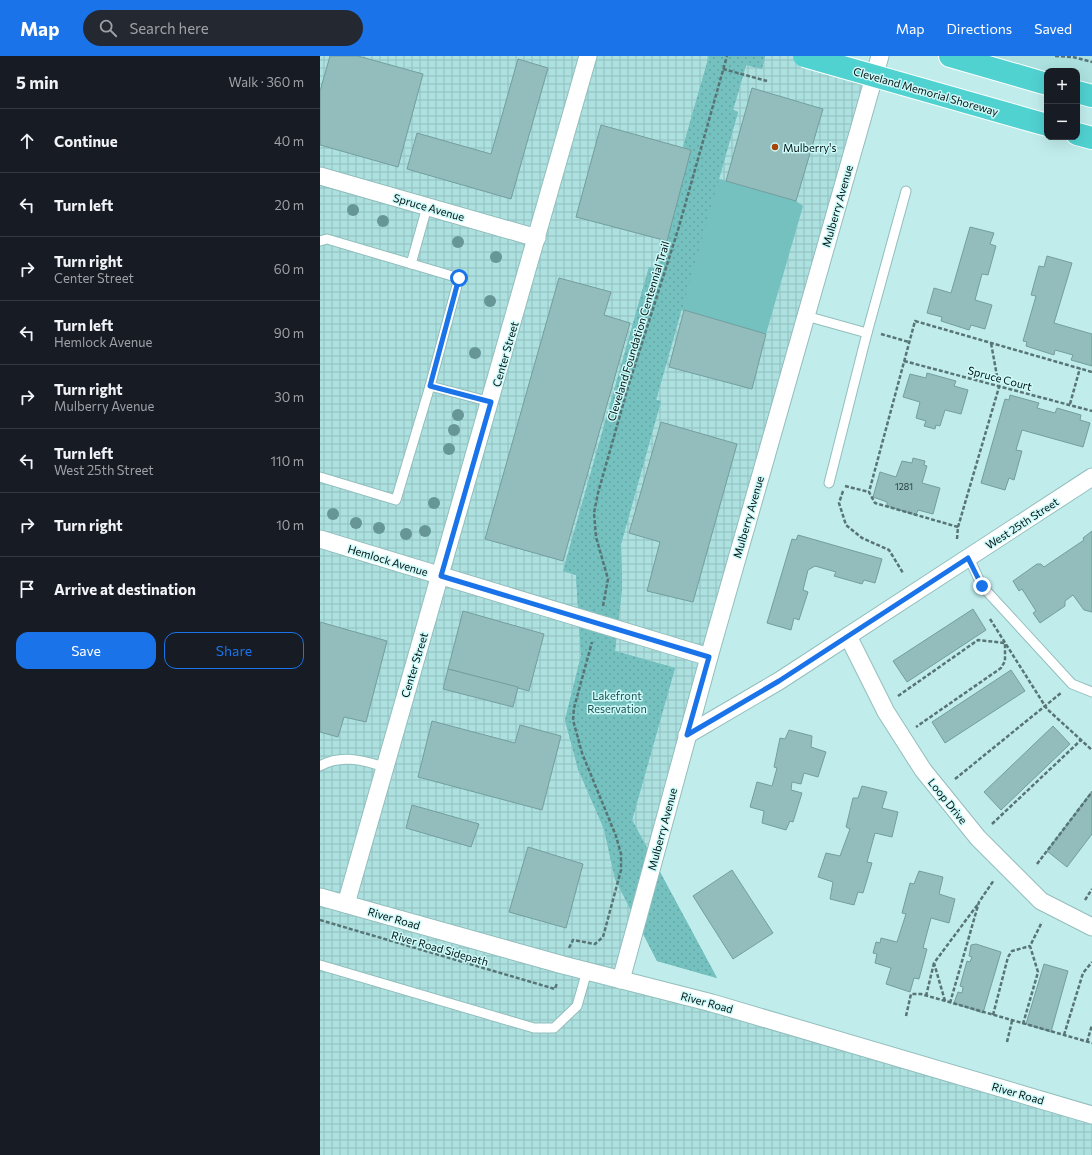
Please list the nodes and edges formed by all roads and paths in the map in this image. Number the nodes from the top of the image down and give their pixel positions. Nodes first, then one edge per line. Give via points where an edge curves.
1 (588, 56) edge
2 (727, 56) edge
3 (804, 56) edge
4 (880, 56) edge
5 (950, 56) edge
6 (1055, 56) edge
7 (1092, 62) edge
8 (723, 69) junction
9 (767, 81) dead end
10 (1044, 83) edge
11 (1080, 93) edge
12 (1092, 96) edge
13 (1044, 124) edge
14 (1080, 135) edge
15 (1092, 138) edge
16 (320, 176) edge
17 (906, 191) dead end
18 (427, 207) junction
19 (538, 238) junction
20 (320, 241) edge
21 (411, 264) junction
22 (806, 316) junction
23 (867, 331) junction
24 (909, 342) junction
25 (991, 343) junction
26 (904, 361) junction
27 (1080, 368) junction
28 (1092, 372) edge
29 (430, 386) junction
30 (999, 387) junction
31 (491, 402) junction
32 (1070, 404) junction
33 (1092, 411) edge
34 (320, 477) edge
35 (1092, 477) edge
36 (829, 483) dead end
37 (869, 492) junction
38 (958, 527) junction
39 (320, 539) edge
40 (956, 539) dead end
41 (968, 558) junction
42 (903, 574) dead end
43 (441, 576) junction
44 (601, 612) dead end
45 (989, 618) dead end
46 (848, 636) junction
47 (593, 639) dead end
48 (1005, 643) junction
49 (709, 657) junction
50 (1072, 684) junction
51 (1092, 692) edge
52 (896, 697) dead end
53 (1045, 706) junction
54 (914, 728) dead end
55 (687, 735) junction
56 (1081, 740) junction
57 (1092, 750) edge
58 (320, 766) edge
59 (384, 767) junction
60 (951, 782) dead end
61 (1092, 792) edge
62 (992, 824) dead end
63 (1037, 864) dead end
64 (997, 876) dead end
65 (1092, 889) edge
66 (320, 897) edge
67 (1085, 900) dead end
68 (979, 902) junction
69 (346, 904) junction
70 (1045, 916) dead end
71 (320, 920) edge
72 (1092, 927) edge
73 (573, 940) dead end
74 (1030, 946) junction
75 (1092, 962) edge
76 (934, 963) junction
77 (320, 965) edge
78 (587, 971) junction
79 (621, 980) junction
80 (555, 989) dead end
81 (926, 996) junction
82 (945, 1001) junction
83 (950, 1002) junction
84 (993, 1015) junction
85 (906, 1016) dead end
86 (1012, 1021) junction
87 (1023, 1024) junction
88 (1092, 1025) edge
89 (1064, 1035) junction
90 (1007, 1042) dead end
91 (1087, 1042) junction
92 (1092, 1043) edge
93 (1092, 1115) edge

1 - 19 street, Center Street
2 - 8 path, Cleveland Foundation Centennial Trail
3 - 13 highway, Cleveland Memorial Shoreway, bridge
4 - 22 street, Mulberry Avenue
5 - 10 highway
6 - 7 path
8 - 9 path
8 - 44 path, Cleveland Foundation Centennial Trail via 668,264 647,325 598,493 594,513 596,537 608,579
11 - 12 highway
14 - 15 highway
16 - 18 street, Spruce Avenue
17 - 23 lane
18 - 19 street, Spruce Avenue
18 - 21 lane
19 - 31 street, Center Street
20 - 21 lane via 327,239
21 - 29 lane via 459,278
22 - 23 lane
22 - 49 street, Mulberry Avenue
23 - 24 path
23 - 36 lane
24 - 25 path via 915,321
24 - 26 path
25 - 27 path
25 - 30 path
26 - 30 path, Spruce Court
26 - 37 path
27 - 28 path
27 - 32 path
29 - 31 lane
29 - 34 lane via 396,500
30 - 32 path, Spruce Court
30 - 38 path
31 - 43 street, Center Street
32 - 33 path, Spruce Court
35 - 41 street, West 25th Street
37 - 38 path via 876,503
37 - 42 path via 845,485 839,502 846,525 862,538 889,550
38 - 40 path
39 - 43 street, Hemlock Avenue
41 - 46 street, West 25th Street
41 - 50 lane via 982,586
43 - 49 street, Hemlock Avenue
43 - 59 street, Center Street
45 - 48 path
46 - 55 street, West 25th Street via 779,681
46 - 72 street, Loop Drive via 886,712 923,770 978,838 1041,901
47 - 73 path via 574,708 574,725 582,753 616,836 621,854 621,870 603,937 594,944
48 - 52 path via 978,640
48 - 53 path
48 - 54 path via 1005,661 1001,668
49 - 55 street, Mulberry Avenue
50 - 51 lane
50 - 53 path
53 - 56 path
53 - 60 path
55 - 79 street, Mulberry Avenue
56 - 57 path
56 - 62 path
58 - 59 lane via 326,762 356,758
59 - 69 street, Center Street
61 - 63 path
64 - 68 path
65 - 67 path
66 - 69 street, River Road
68 - 76 path
68 - 83 path
69 - 78 street, River Road
70 - 74 path
71 - 80 path, River Road Sidepath
74 - 84 path via 1012,951 1008,957
74 - 87 path via 1038,972
75 - 89 path via 1083,973
76 - 81 path
76 - 82 path
77 - 78 lane via 534,1028 554,1028 577,1006
78 - 79 street, River Road
79 - 93 street, River Road via 712,1003
81 - 82 path
81 - 85 path via 911,994
82 - 83 path
83 - 84 path
84 - 86 path
86 - 87 path
86 - 90 path
87 - 89 path
88 - 91 path
89 - 91 path
91 - 92 path

